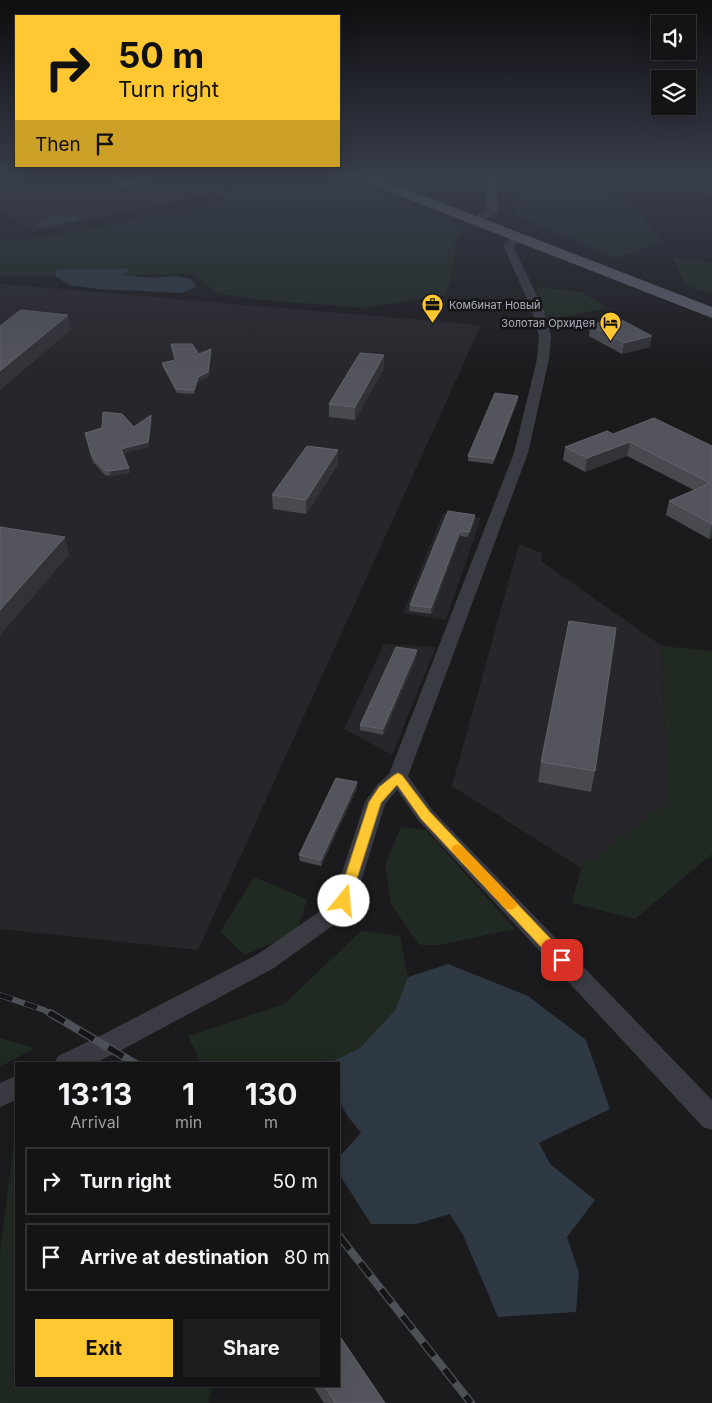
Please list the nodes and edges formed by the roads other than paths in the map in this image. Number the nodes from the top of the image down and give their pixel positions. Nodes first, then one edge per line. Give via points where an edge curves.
1 (510, 243) edge
2 (533, 243) edge
3 (712, 313) edge
4 (398, 778) junction
5 (72, 1062) edge
6 (15, 1088) edge
7 (0, 1095) edge
8 (712, 1118) edge

1 - 4 street via 538,310 545,336 543,359 521,453
2 - 3 highway
4 - 5 street via 375,802 344,901 331,915 266,961
4 - 8 street via 426,816
6 - 7 street

